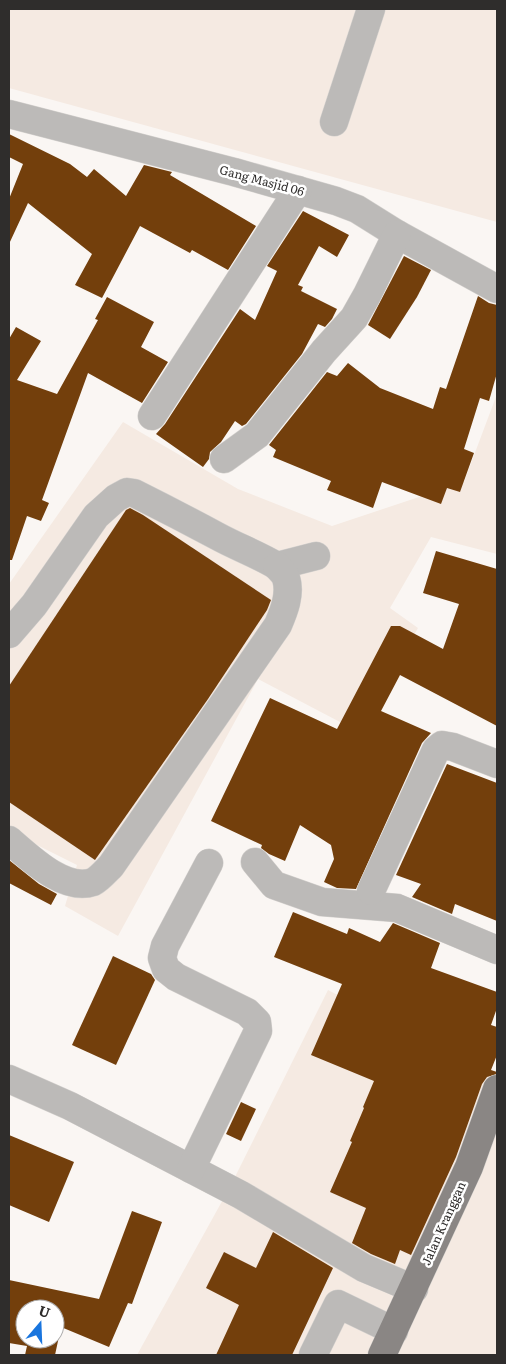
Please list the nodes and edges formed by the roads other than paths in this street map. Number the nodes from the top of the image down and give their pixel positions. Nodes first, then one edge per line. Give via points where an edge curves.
1 (371, 9) edge
2 (9, 114) edge
3 (334, 122) dead end
4 (298, 190) junction
5 (396, 234) junction
6 (497, 289) edge
7 (152, 416) dead end
8 (224, 459) dead end
9 (316, 556) dead end
10 (277, 566) junction
11 (9, 634) edge
12 (497, 764) edge
13 (9, 840) edge
14 (255, 862) dead end
15 (209, 863) dead end
16 (371, 891) dead end
17 (497, 950) edge
18 (9, 1079) edge
19 (497, 1089) edge
20 (191, 1169) junction
21 (414, 1289) junction
22 (388, 1343) edge
23 (313, 1355) edge

1 - 3 street
2 - 4 street, Gang Masjid 06
4 - 5 street, Gang Masjid 06 via 357,209
4 - 7 street
5 - 6 street, Gang Masjid 06
5 - 8 street via 354,318 258,435
9 - 10 street
10 - 11 street via 178,514 127,492 96,516 34,605
10 - 13 street via 286,577 287,591 278,625 111,866 94,882 75,883 51,874
12 - 16 street via 453,747 442,745 436,750
14 - 17 street via 274,885 322,902 397,908
15 - 20 street via 165,946 162,958 166,969 176,977 247,1012 257,1022 258,1031
18 - 20 street via 70,1106
19 - 21 main road, Jalan Kranggan via 469,1168
20 - 21 street via 364,1268
21 - 22 main road, Jalan Kranggan
22 - 23 street via 338,1304

